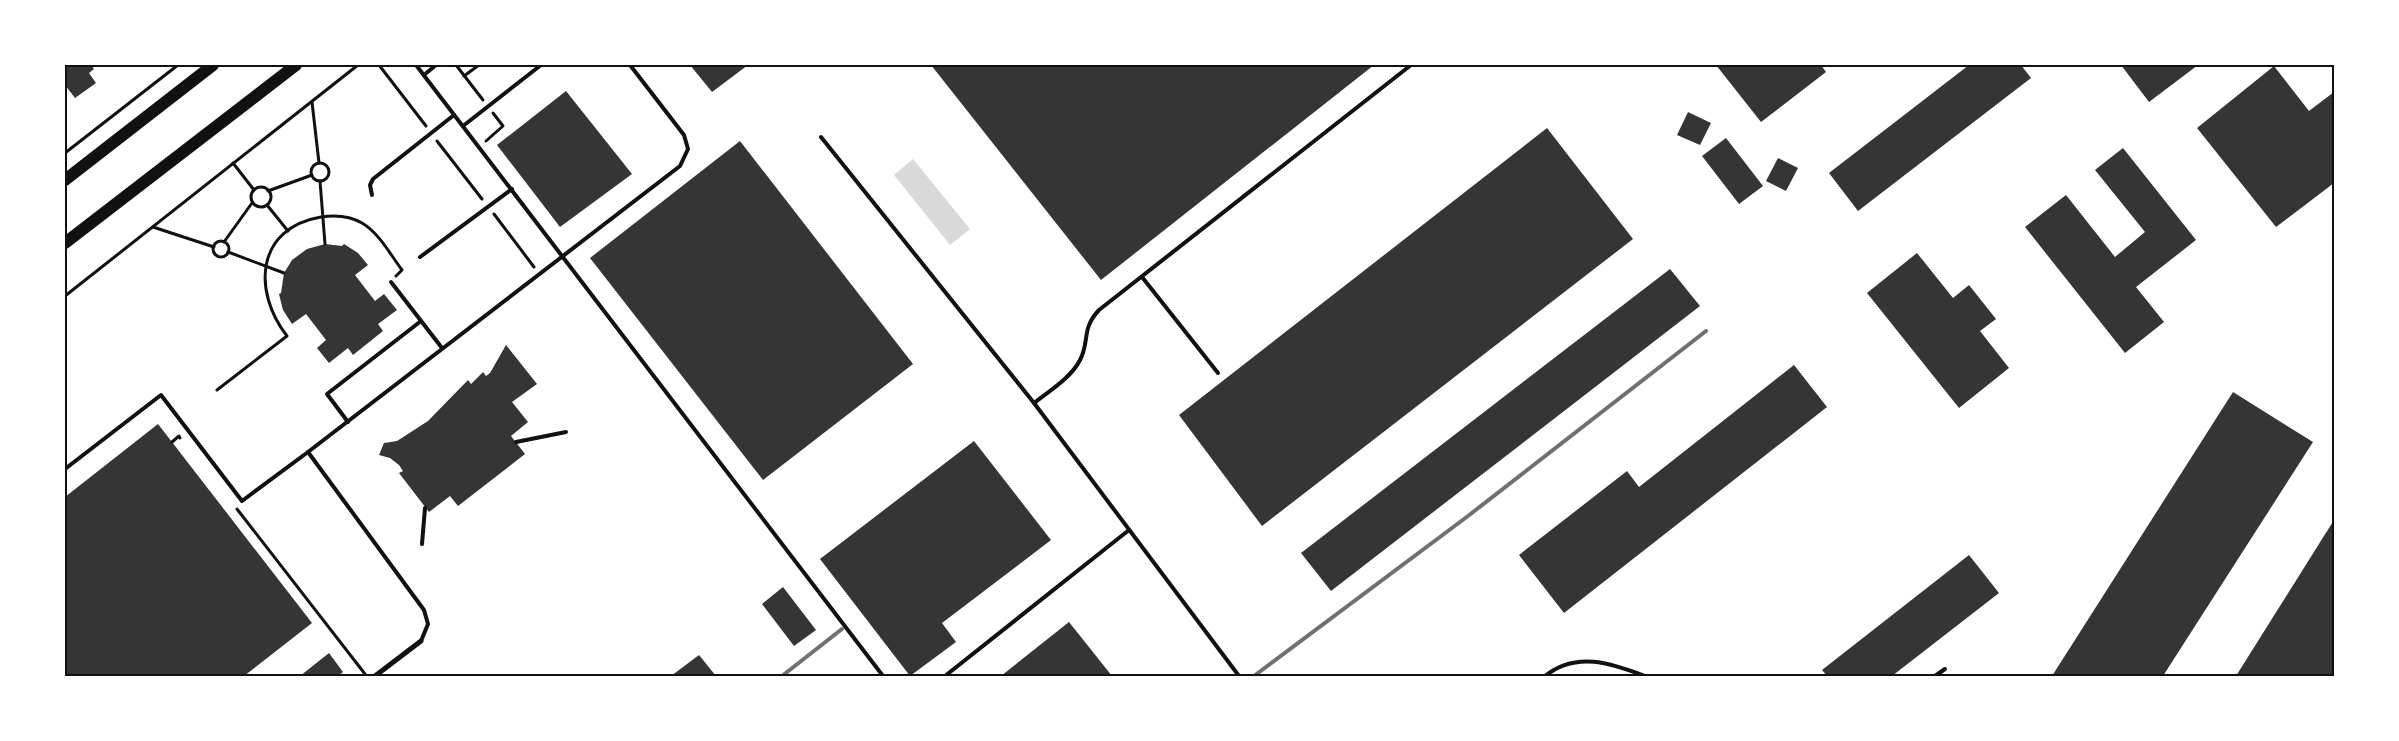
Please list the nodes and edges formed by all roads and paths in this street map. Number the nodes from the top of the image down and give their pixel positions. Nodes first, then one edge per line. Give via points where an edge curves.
1 (178, 65) edge
2 (213, 65) edge
3 (296, 65) edge
4 (358, 65) edge
5 (378, 65) edge
6 (416, 65) edge
7 (436, 65) edge
8 (479, 65) edge
9 (542, 65) edge
10 (630, 65) edge
11 (1411, 65) edge
12 (424, 75) junction
13 (464, 76) dead end
14 (312, 101) junction
15 (454, 115) junction
16 (463, 126) junction
17 (432, 133) junction
18 (821, 137) dead end
19 (65, 154) edge
20 (233, 163) junction
21 (319, 163) junction
22 (312, 176) junction
23 (65, 180) edge
24 (320, 181) junction
25 (512, 189) junction
26 (254, 190) junction
27 (268, 191) junction
28 (372, 195) dead end
29 (252, 203) junction
30 (267, 205) junction
31 (488, 207) junction
32 (324, 216) junction
33 (153, 227) junction
34 (288, 231) junction
35 (224, 242) junction
36 (65, 243) edge
37 (326, 244) dead end
38 (214, 247) junction
39 (228, 252) junction
40 (564, 256) junction
41 (420, 257) dead end
42 (266, 265) junction
43 (284, 273) dead end
44 (540, 274) junction
45 (1142, 277) junction
46 (391, 282) joint
47 (65, 296) edge
48 (421, 321) junction
49 (442, 348) junction
50 (1218, 373) dead end
51 (217, 390) dead end
52 (1034, 403) junction
53 (348, 422) junction
54 (174, 429) dead end
55 (566, 432) dead end
56 (179, 436) junction
57 (172, 442) dead end
58 (516, 442) dead end
59 (185, 443) dead end
60 (308, 452) junction
61 (65, 469) edge
62 (232, 503) dead end
63 (425, 508) dead end
64 (1129, 530) junction
65 (422, 544) dead end
66 (421, 641) joint
67 (1945, 669) dead end
68 (362, 670) dead end
69 (375, 676) edge
70 (883, 676) edge
71 (945, 676) edge
72 (1239, 676) edge
73 (1545, 676) edge
74 (1645, 676) edge
75 (1935, 676) edge

1 - 19 path
2 - 23 main road
3 - 36 main road
4 - 14 path
5 - 17 path
6 - 12 lane
7 - 12 lane
8 - 13 path
9 - 16 lane
10 - 40 lane via 684,135 687,155 680,166
11 - 45 lane
12 - 15 lane
14 - 20 path
14 - 21 path
15 - 16 lane
15 - 17 lane
16 - 25 lane
17 - 28 lane via 373,179
17 - 31 path
18 - 52 lane
20 - 26 path
20 - 33 path
21 - 22 path via 312,168
21 - 24 path via 327,167 328,173
22 - 24 path
22 - 27 path
24 - 32 path
25 - 31 lane
25 - 40 lane
26 - 27 path via 263,188
26 - 29 path
27 - 30 path via 271,197
29 - 30 path via 261,207
29 - 35 path
30 - 34 path
31 - 41 lane
31 - 44 path
32 - 34 path via 305,221
32 - 37 path
32 - 46 path via 353,219 370,230 402,270
33 - 38 path
33 - 47 path
34 - 42 path via 274,247
35 - 38 path via 216,243
35 - 39 path via 228,245
38 - 39 path via 217,256
39 - 42 path
40 - 44 lane
40 - 70 lane
42 - 43 path
42 - 51 path via 266,298 274,318 287,336
44 - 49 lane
45 - 50 lane
45 - 52 lane via 1093,316 1088,324 1084,352 1077,365
46 - 48 lane
48 - 49 lane
48 - 53 lane via 327,394
49 - 53 lane
52 - 64 lane
53 - 60 lane
54 - 56 path
55 - 58 lane
56 - 57 path
56 - 59 path
60 - 61 lane via 242,501 161,395
60 - 66 lane via 424,610 428,624
62 - 68 path
63 - 65 lane
64 - 71 lane
64 - 72 lane
66 - 69 street
67 - 75 lane
73 - 74 lane via 1562,665 1593,661

